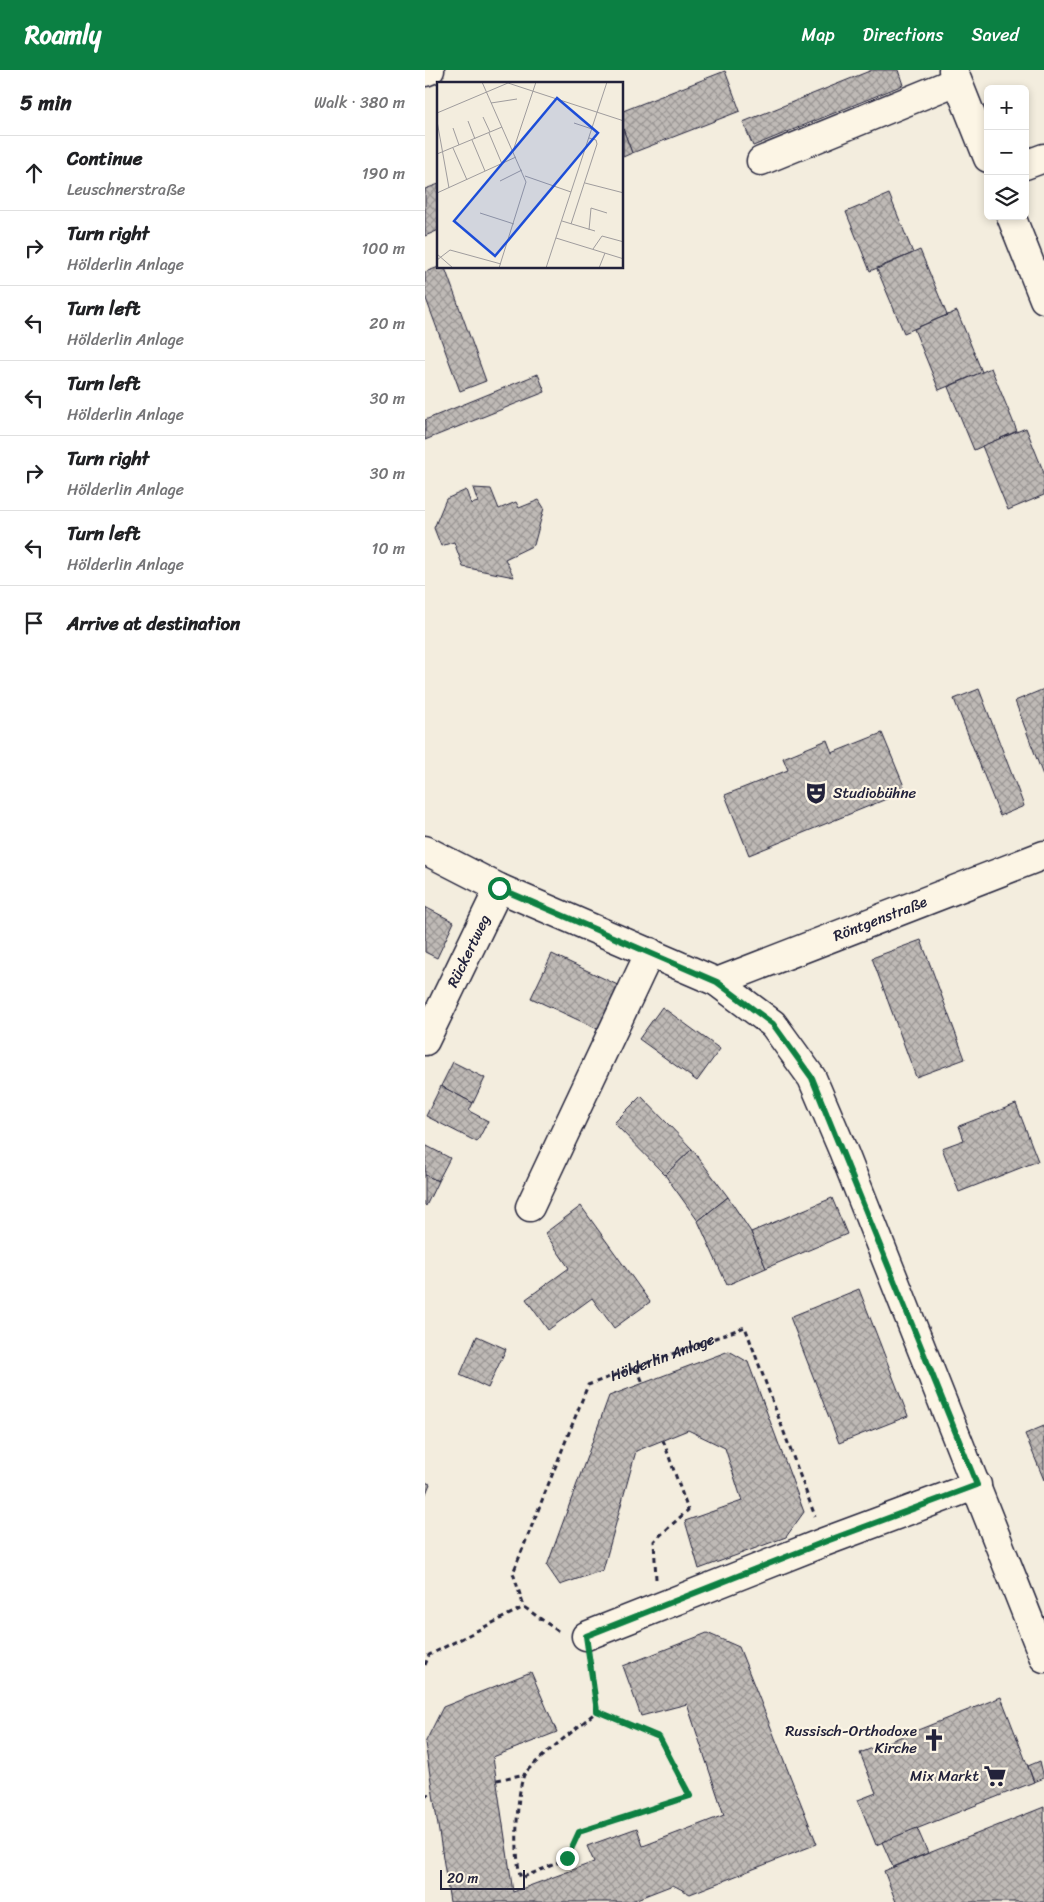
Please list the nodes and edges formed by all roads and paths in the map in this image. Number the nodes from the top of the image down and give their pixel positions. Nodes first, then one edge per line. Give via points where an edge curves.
1 (430, 70) edge
2 (425, 72) edge
3 (955, 76) edge
4 (984, 148) edge
5 (1044, 158) edge
6 (761, 160) dead end
7 (1029, 164) edge
8 (1013, 220) edge
9 (1044, 299) edge
10 (426, 848) edge
11 (1044, 856) edge
12 (499, 888) junction
13 (650, 952) junction
14 (717, 982) junction
15 (425, 1040) edge
16 (529, 1207) dead end
17 (637, 1368) junction
18 (643, 1383) dead end
19 (663, 1440) dead end
20 (977, 1485) junction
21 (824, 1542) junction
22 (524, 1607) junction
23 (658, 1607) junction
24 (575, 1636) junction
25 (1044, 1658) edge
26 (425, 1665) edge
27 (597, 1711) junction
28 (525, 1774) junction
29 (497, 1780) dead end
30 (433, 1794) dead end
31 (425, 1796) edge

1 - 2 street
3 - 4 street
3 - 6 street
5 - 7 street
8 - 9 street
10 - 12 street
11 - 14 street, Röntgenstraße
12 - 13 street
12 - 15 street, Rückertweg
13 - 14 street
13 - 16 street
14 - 20 street via 773,1024 812,1078
17 - 18 path
17 - 21 path, Hölderlin Anlage via 745,1327
17 - 22 path, Hölderlin Anlage via 588,1385 513,1573
19 - 23 path via 688,1510 654,1541
20 - 21 street
20 - 25 street
21 - 23 street
22 - 24 path
22 - 26 path via 429,1655
23 - 24 street
24 - 27 path
27 - 28 path
27 - 28 path via 659,1737 690,1796 579,1832 567,1858 521,1878 516,1822
28 - 29 path
30 - 31 path

